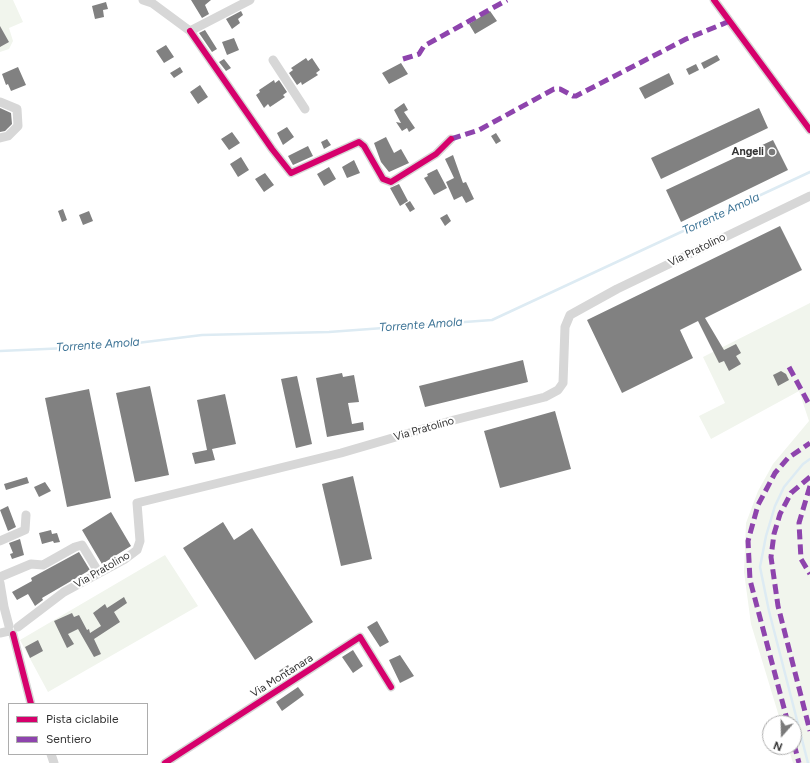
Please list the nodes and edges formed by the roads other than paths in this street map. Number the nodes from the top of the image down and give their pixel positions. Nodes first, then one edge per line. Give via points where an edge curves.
1 (143, 0) edge
2 (250, 0) edge
3 (714, 0) edge
4 (190, 31) junction
5 (273, 60) dead end
6 (0, 102) edge
7 (305, 109) dead end
8 (810, 130) edge
9 (0, 138) edge
10 (451, 139) dead end
11 (810, 196) edge
12 (26, 515) dead end
13 (0, 541) edge
14 (99, 573) junction
15 (0, 577) edge
16 (0, 583) edge
17 (10, 630) edge
18 (391, 687) dead end
19 (31, 703) edge
20 (165, 763) edge

1 - 4 street via 152,3
2 - 4 street
3 - 8 street
4 - 10 street via 291,173 359,142 364,146 382,179 391,182 436,154
5 - 7 street
6 - 9 street via 17,109 18,126 8,136
11 - 14 street, Via Pratolino via 624,286 570,316 565,327 562,383 558,390 545,397 341,453 137,503 140,541 137,550
12 - 13 street via 25,530
14 - 15 street via 82,545 43,564 31,564
14 - 17 street, Via Pratolino via 64,592
16 - 17 street
17 - 19 street
18 - 20 street, Via Montanara via 360,637

